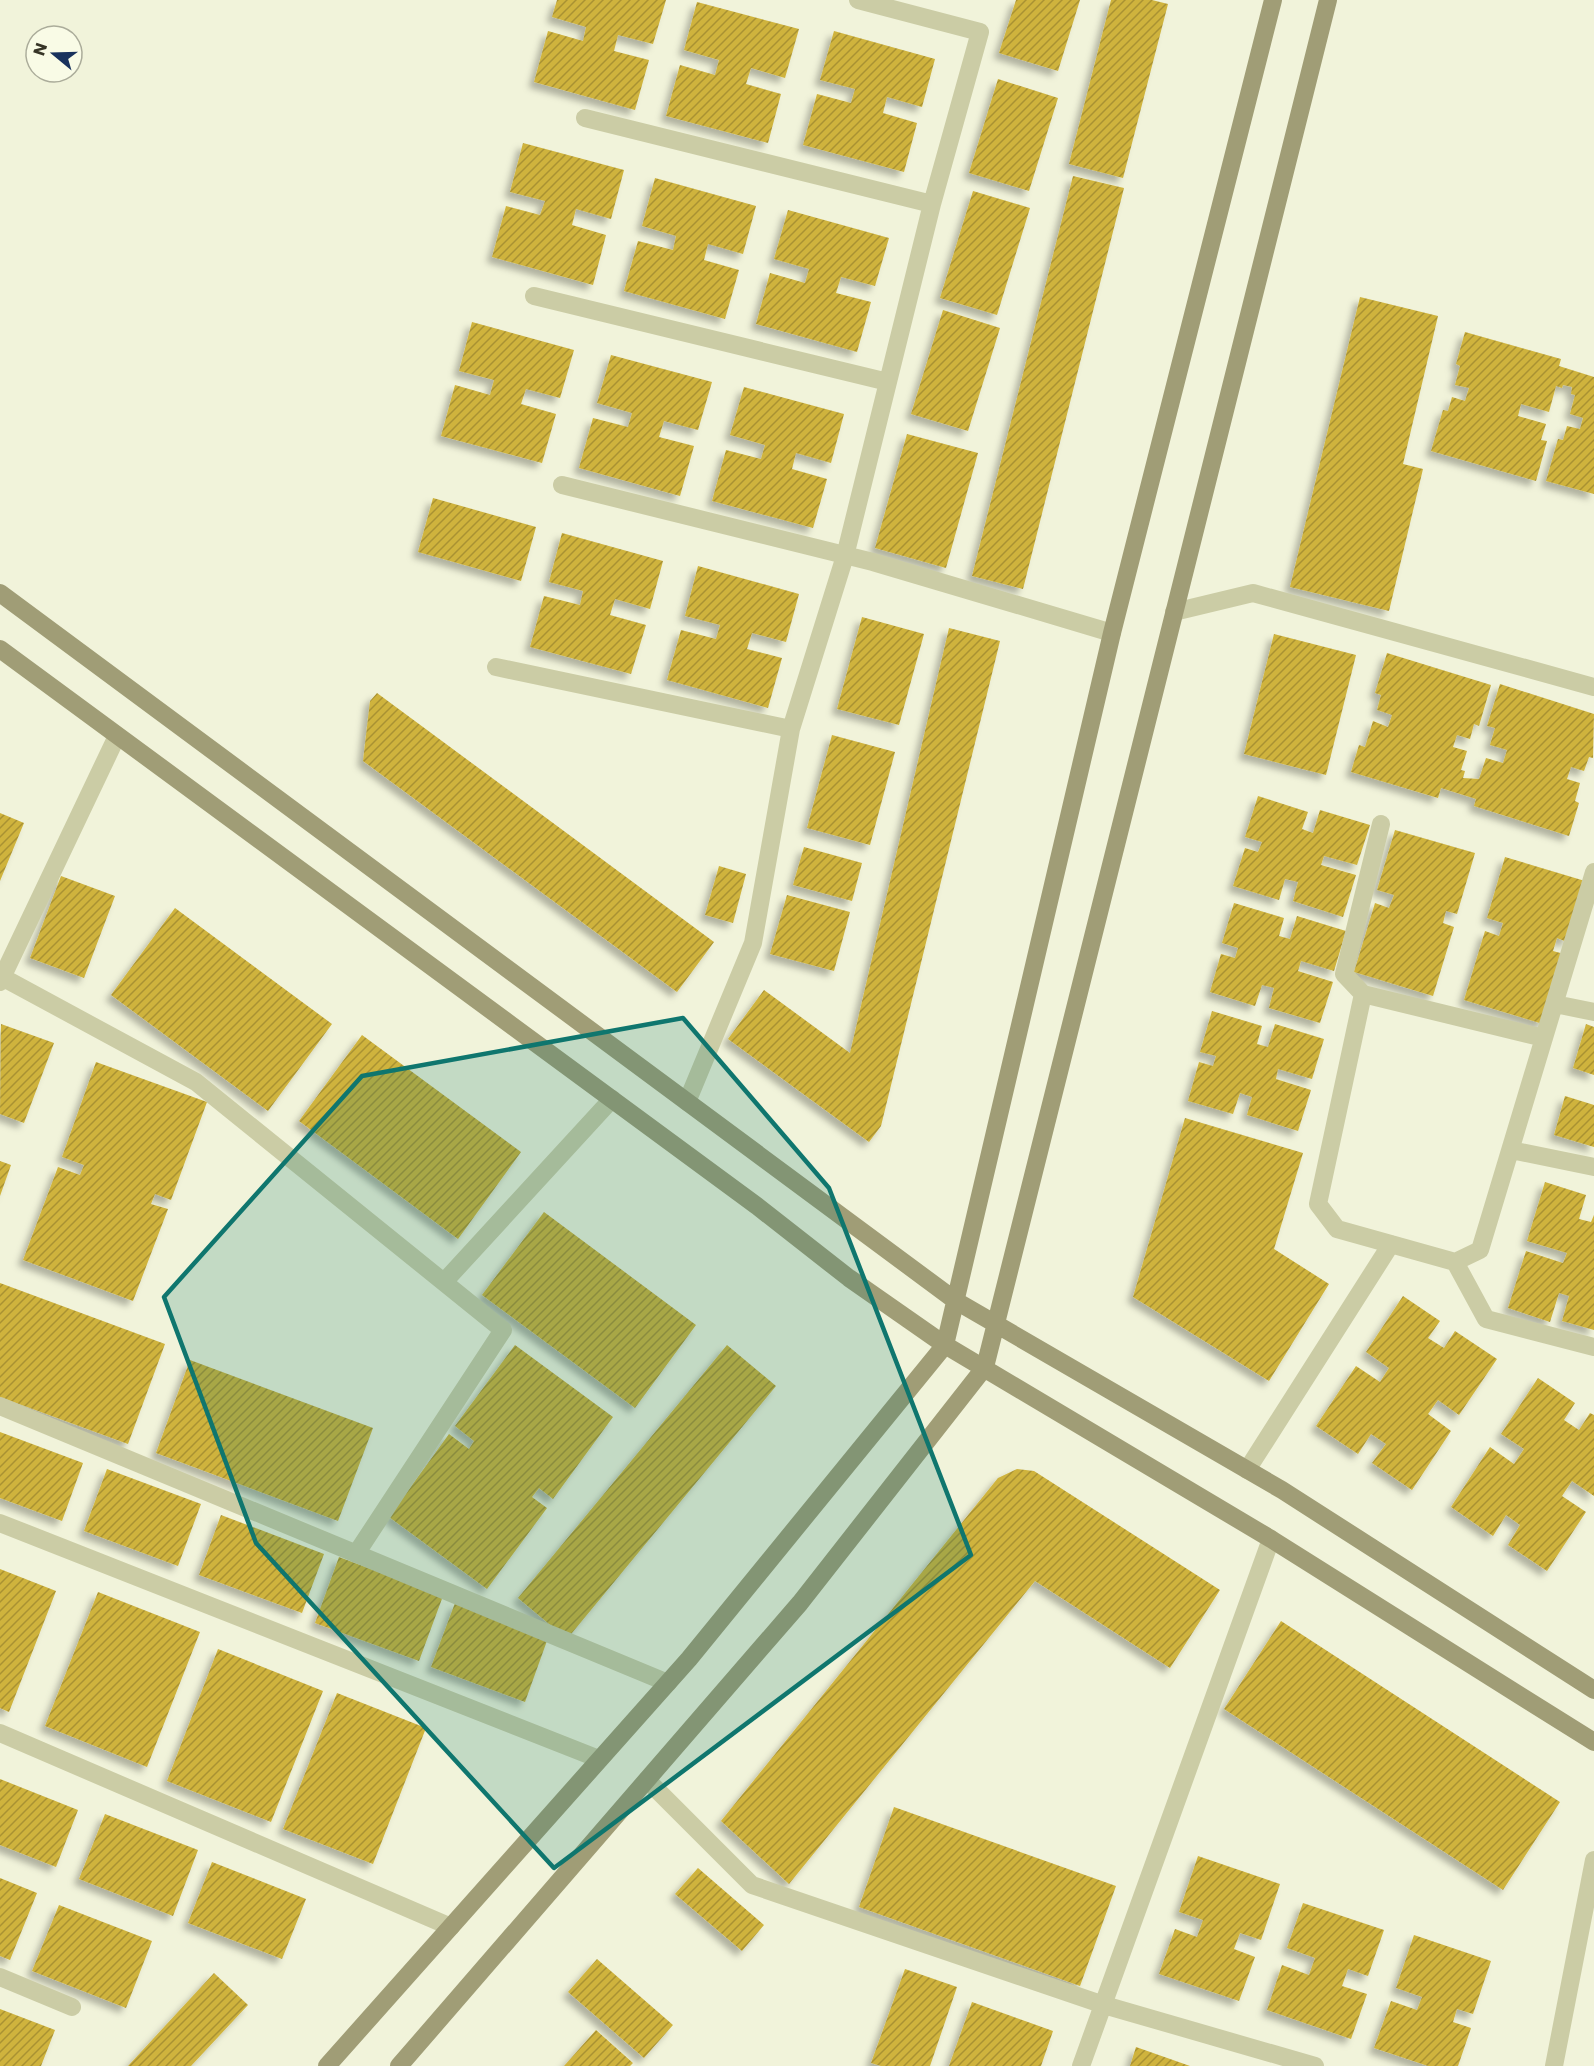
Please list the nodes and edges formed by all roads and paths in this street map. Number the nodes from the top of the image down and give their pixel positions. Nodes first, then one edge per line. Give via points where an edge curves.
1 (858, 0) edge
2 (1273, 0) edge
3 (1328, 0) edge
4 (585, 118) dead end
5 (932, 204) junction
6 (534, 296) dead end
7 (888, 382) junction
8 (562, 484) dead end
9 (845, 556) junction
10 (0, 593) edge
11 (1174, 612) junction
12 (1112, 633) junction
13 (0, 649) edge
14 (496, 667) dead end
15 (1594, 687) edge
16 (791, 729) junction
17 (117, 736) junction
18 (1381, 824) dead end
19 (1594, 872) edge
20 (1, 978) edge
21 (1363, 994) junction
22 (1554, 1004) junction
23 (1594, 1012) edge
24 (1544, 1038) junction
25 (612, 1099) junction
26 (687, 1102) junction
27 (1511, 1150) junction
28 (1594, 1167) edge
29 (1391, 1245) junction
30 (1455, 1262) junction
31 (444, 1282) junction
32 (956, 1301) junction
33 (996, 1325) junction
34 (945, 1345) junction
35 (1594, 1347) edge
36 (985, 1368) junction
37 (0, 1406) edge
38 (1246, 1470) junction
39 (0, 1524) edge
40 (1271, 1539) junction
41 (356, 1554) junction
42 (668, 1683) junction
43 (1594, 1690) edge
44 (0, 1733) edge
45 (1594, 1742) edge
46 (599, 1759) junction
47 (647, 1780) junction
48 (1594, 1860) edge
49 (451, 1927) junction
50 (0, 1977) edge
51 (1104, 2005) junction
52 (72, 2007) dead end
53 (327, 2066) edge
54 (399, 2066) edge
55 (1081, 2066) edge
56 (1315, 2066) edge
57 (1554, 2066) edge

1 - 5 street via 980,32
2 - 12 street
3 - 11 street
4 - 5 street
5 - 7 street
6 - 7 street
7 - 9 street
8 - 9 street
9 - 12 street
9 - 16 street
10 - 26 street
11 - 15 street via 1253,592
11 - 33 street
12 - 32 street
13 - 17 street
14 - 16 street
16 - 26 street via 753,943
17 - 20 street
17 - 25 street
18 - 21 street via 1344,974
19 - 22 street
20 - 31 street via 196,1083
21 - 24 street
21 - 29 street via 1318,1204 1337,1229
22 - 23 street
22 - 24 street
24 - 27 street
25 - 31 street
25 - 34 street via 849,1278
26 - 32 street
27 - 28 street
27 - 30 street via 1480,1250
29 - 30 street
29 - 38 street
30 - 35 street via 1486,1319
31 - 41 street via 503,1330
32 - 33 street
32 - 34 street
33 - 36 street
33 - 38 street
34 - 36 street
34 - 42 street
36 - 40 street
36 - 47 street via 800,1603
37 - 41 street
38 - 43 street
39 - 46 street
40 - 45 street
40 - 51 street
41 - 42 street
42 - 46 street
44 - 49 street
46 - 49 street
47 - 51 street via 752,1885
47 - 54 street
48 - 57 street
49 - 53 street
50 - 52 street
51 - 55 street
51 - 56 street

